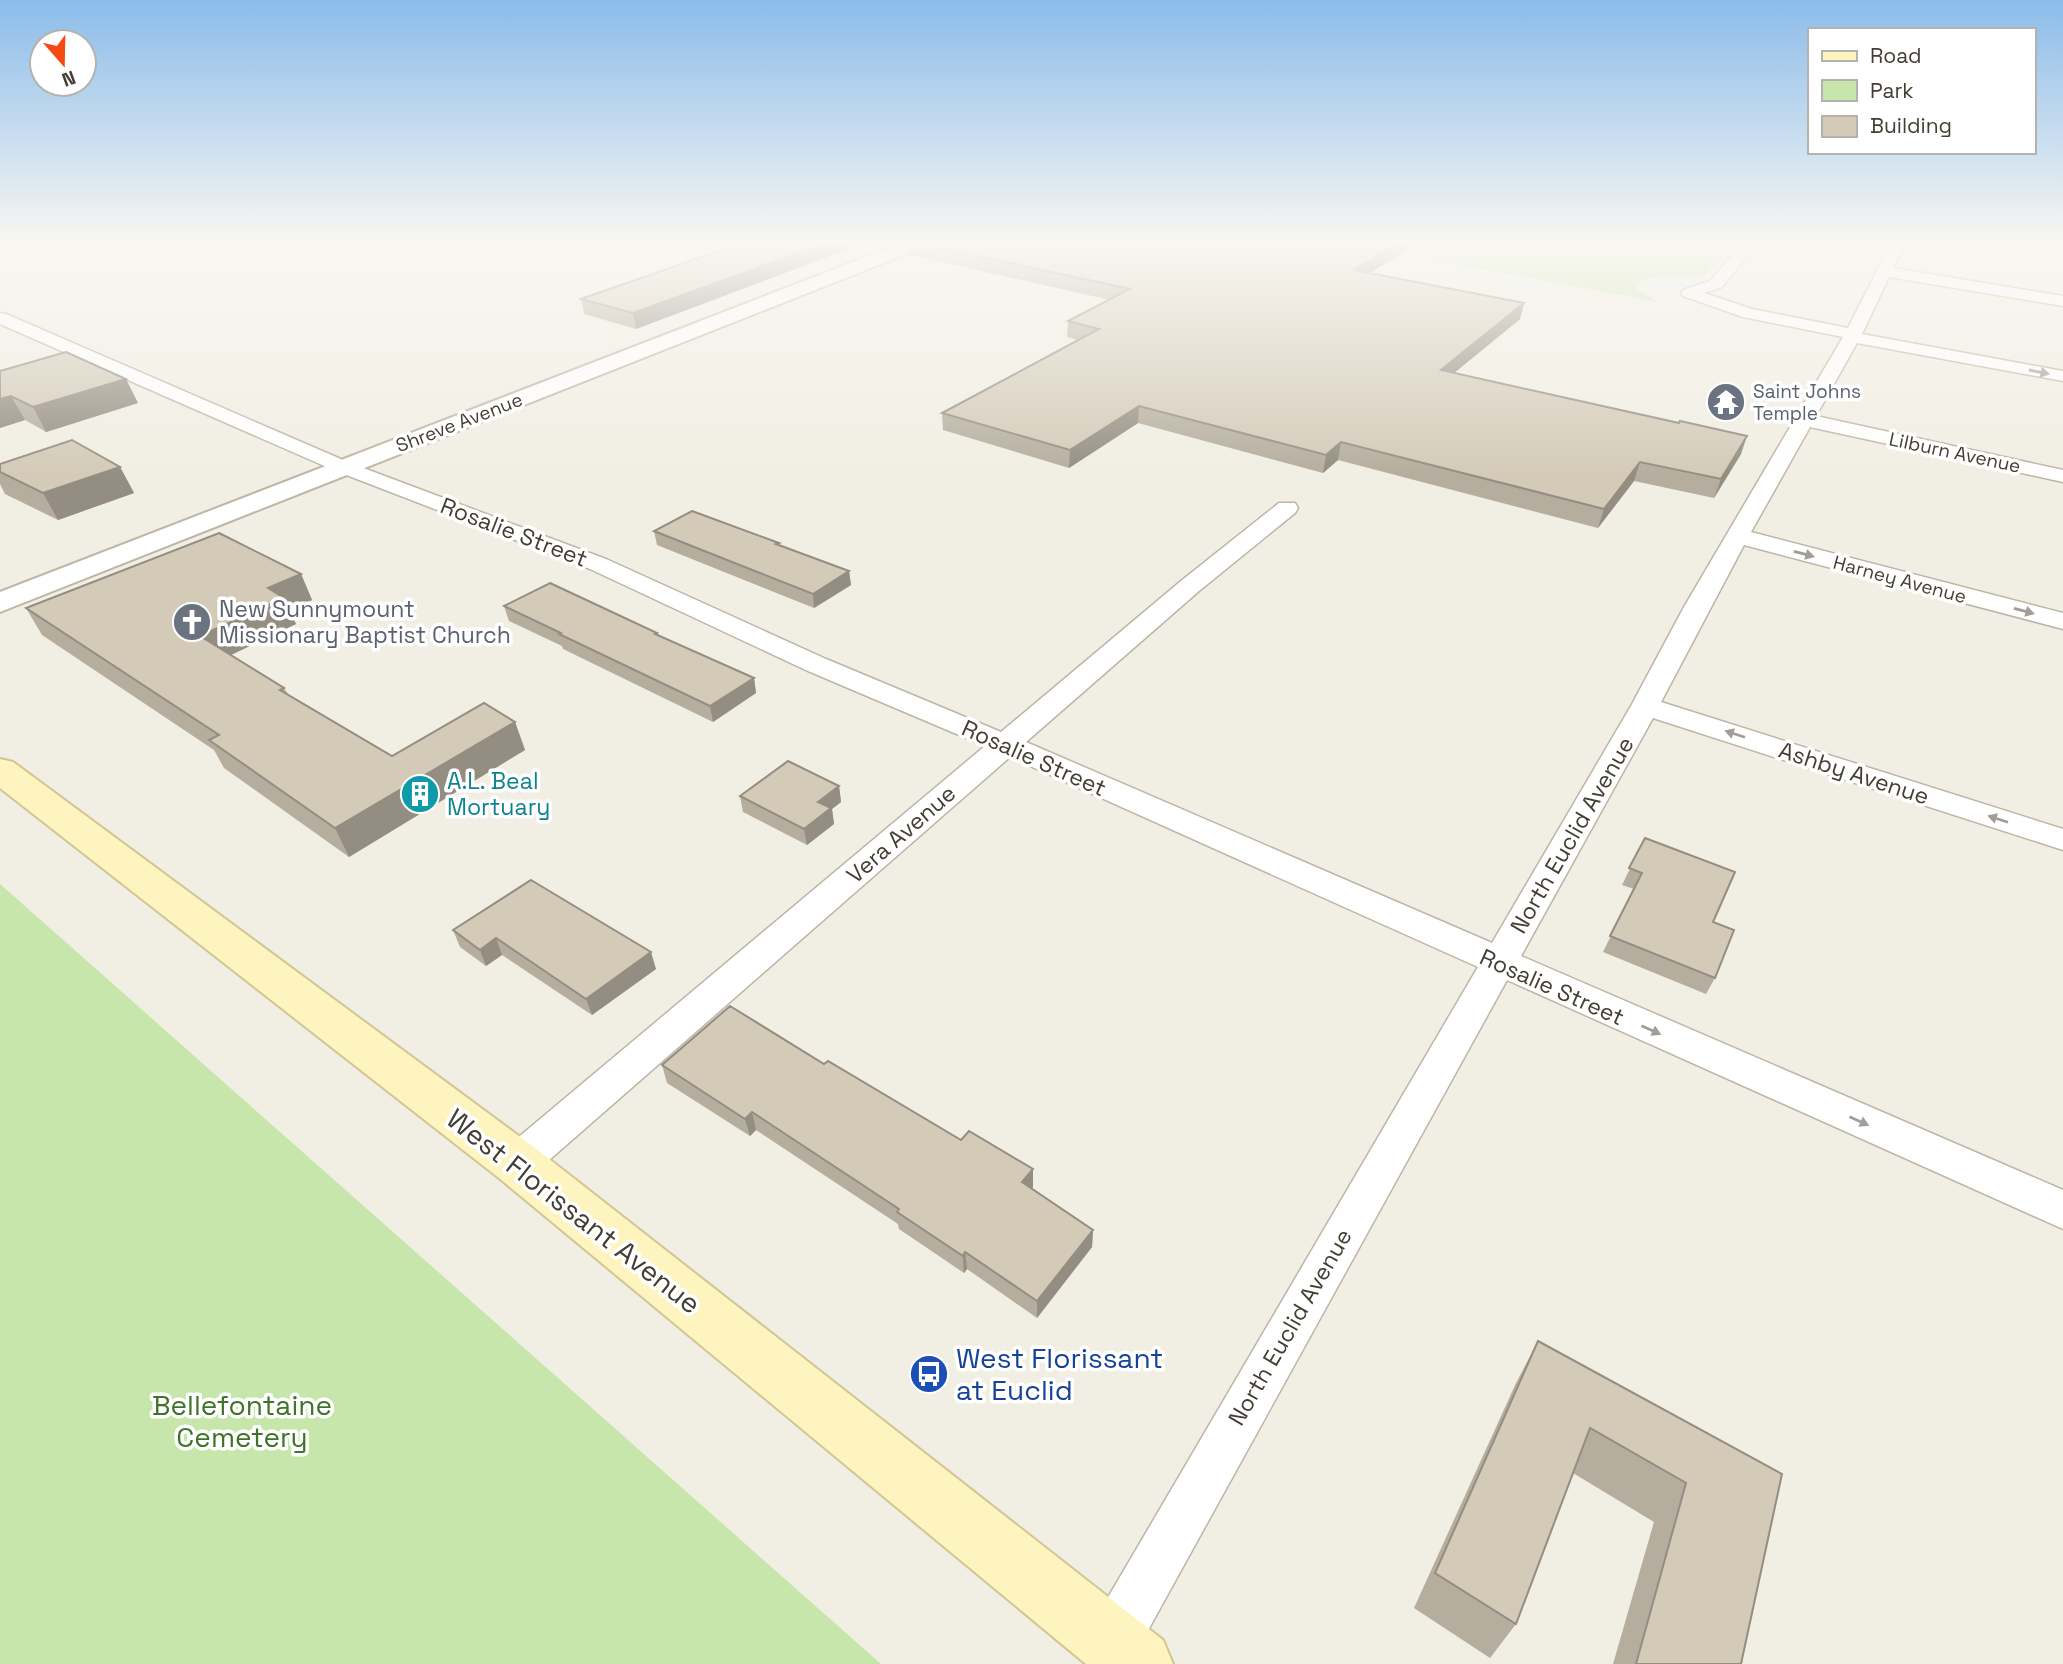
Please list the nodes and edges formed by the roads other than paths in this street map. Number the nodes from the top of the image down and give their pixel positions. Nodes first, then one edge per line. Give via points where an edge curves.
1 (6, 321) edge
2 (719, 321) edge
3 (1782, 321) edge
4 (1860, 321) edge
5 (1853, 335) junction
6 (2063, 376) edge
7 (1806, 420) junction
8 (343, 467) junction
9 (2063, 476) edge
10 (1287, 508) dead end
11 (1738, 536) junction
12 (0, 603) edge
13 (2063, 621) edge
14 (1645, 706) junction
15 (1005, 744) junction
16 (0, 770) edge
17 (2063, 840) edge
18 (1499, 964) junction
19 (517, 1163) junction
20 (2063, 1210) edge
21 (1125, 1653) edge

1 - 8 street, Rosalie Street
2 - 8 street, Shreve Avenue
3 - 5 street
4 - 5 street, North Euclid Avenue
5 -> 6 street
5 - 7 street, North Euclid Avenue
7 - 9 street, Lilburn Avenue
7 - 11 street, North Euclid Avenue
8 - 12 street, Shreve Avenue
8 - 15 street, Rosalie Street via 598,564 817,665
10 - 15 street, Vera Avenue
11 -> 13 street, Harney Avenue
11 - 14 street, North Euclid Avenue
17 -> 14 street, Ashby Avenue
14 - 18 street, North Euclid Avenue
15 - 18 street, Rosalie Street
15 - 19 street, Vera Avenue
16 - 19 main road, West Florissant Avenue
18 -> 20 street, Rosalie Street
18 - 21 street, North Euclid Avenue
19 - 21 main road, West Florissant Avenue

